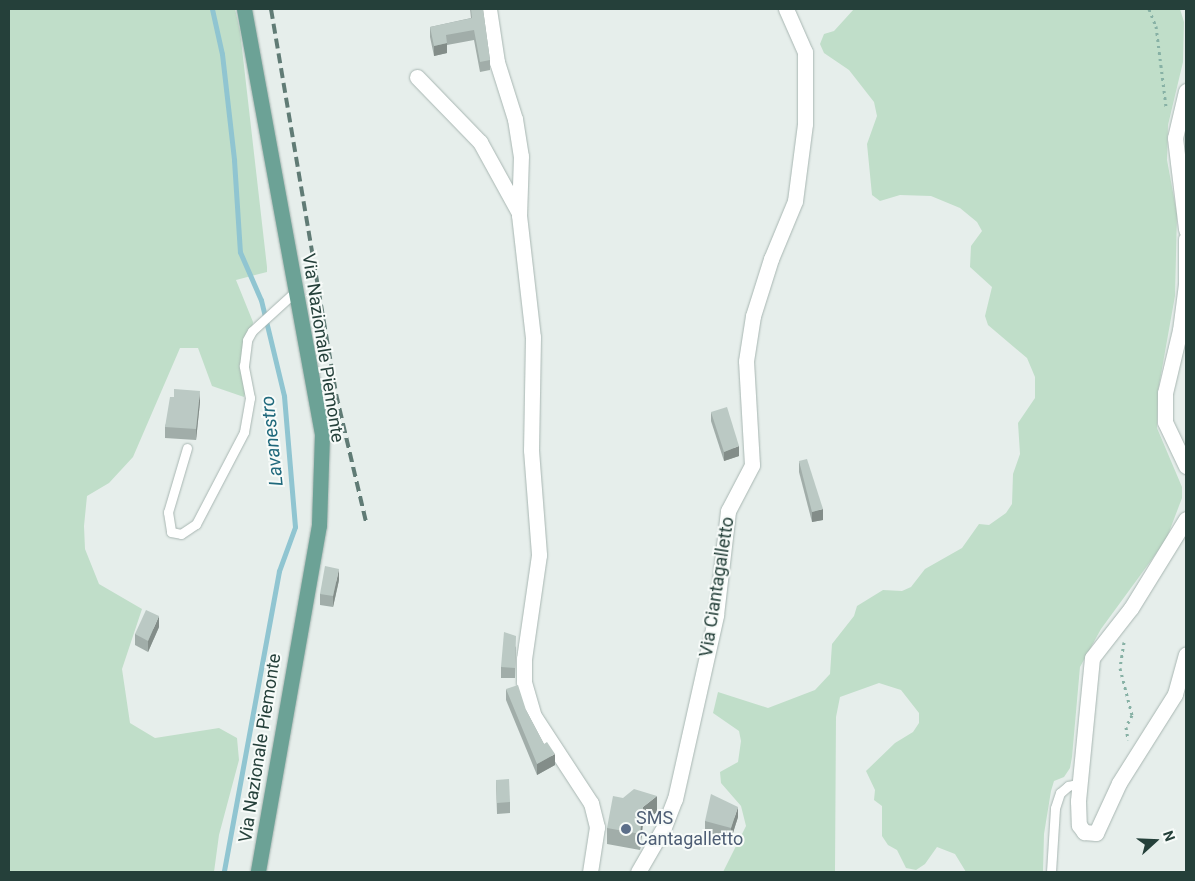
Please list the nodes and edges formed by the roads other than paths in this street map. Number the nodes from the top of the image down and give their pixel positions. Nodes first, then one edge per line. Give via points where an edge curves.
1 (244, 9) edge
2 (490, 9) edge
3 (786, 9) edge
4 (417, 77) dead end
5 (1186, 91) edge
6 (520, 215) junction
7 (1186, 229) edge
8 (1186, 239) edge
9 (290, 296) junction
10 (187, 448) dead end
11 (1186, 466) edge
12 (1186, 519) edge
13 (1186, 654) edge
14 (1080, 783) junction
15 (258, 872) edge
16 (590, 872) edge
17 (638, 872) edge
18 (1051, 872) edge

1 - 9 main road, Via Nazionale Piemonte
2 - 6 street via 497,62 521,156
3 - 17 street, Via Ciantagalletto via 805,52 805,124 795,201 753,316 748,352 752,465 728,511 716,615 675,799 664,827
4 - 6 street via 480,142
5 - 7 street via 1175,138
6 - 16 street via 533,337 531,450 539,556 524,659 524,682 534,716 591,803 597,827
8 - 11 street via 1186,284 1166,393 1165,422
9 - 10 lane via 257,327 244,348 250,398 244,432 196,524 181,534 171,532 168,512
9 - 15 main road, Via Nazionale Piemonte via 322,434 318,526
12 - 14 street via 1131,608 1092,658
13 - 14 street via 1174,694 1119,783 1096,833 1084,832 1078,826
14 - 18 lane via 1063,789 1055,808

